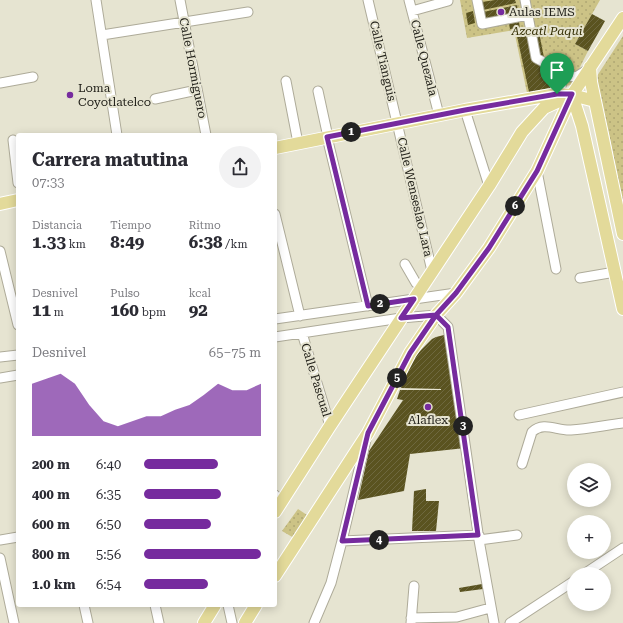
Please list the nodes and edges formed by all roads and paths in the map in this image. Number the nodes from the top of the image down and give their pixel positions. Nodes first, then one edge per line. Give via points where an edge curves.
1 (96, 0) edge
2 (180, 0) edge
3 (368, 0) edge
4 (409, 0) edge
5 (477, 0) edge
6 (525, 0) edge
7 (448, 1) dead end
8 (412, 11) junction
9 (248, 12) dead end
10 (528, 15) junction
11 (623, 18) edge
12 (184, 21) junction
13 (102, 35) junction
14 (536, 58) junction
15 (590, 67) junction
16 (33, 77) dead end
17 (286, 81) dead end
18 (0, 83) edge
19 (197, 90) junction
20 (318, 91) dead end
21 (557, 94) junction
22 (572, 94) junction
23 (537, 98) junction
24 (155, 99) dead end
25 (595, 101) junction
26 (509, 103) junction
27 (465, 110) junction
28 (541, 112) junction
29 (439, 115) junction
30 (600, 122) junction
31 (398, 123) junction
32 (582, 126) junction
33 (117, 133) edge
34 (206, 133) edge
35 (327, 137) junction
36 (13, 140) dead end
37 (298, 143) junction
38 (277, 148) edge
39 (16, 166) edge
40 (537, 171) junction
41 (489, 186) junction
42 (16, 200) edge
43 (0, 204) edge
44 (623, 234) edge
45 (278, 236) edge
46 (0, 251) edge
47 (405, 264) dead end
48 (556, 270) dead end
49 (432, 271) junction
50 (615, 272) junction
51 (580, 278) dead end
52 (422, 286) junction
53 (456, 293) junction
54 (414, 299) junction
55 (368, 306) junction
56 (623, 309) edge
57 (436, 315) junction
58 (300, 316) junction
59 (16, 317) edge
60 (401, 318) junction
61 (277, 319) edge
62 (302, 333) junction
63 (277, 337) edge
64 (16, 355) edge
65 (0, 357) edge
66 (16, 376) edge
67 (0, 378) edge
68 (623, 392) edge
69 (519, 415) dead end
70 (623, 423) edge
71 (330, 426) junction
72 (368, 433) junction
73 (522, 464) dead end
74 (277, 502) edge
75 (518, 535) dead end
76 (16, 537) edge
77 (479, 537) junction
78 (0, 540) edge
79 (342, 541) junction
80 (623, 548) edge
81 (0, 558) edge
82 (594, 567) edge
83 (277, 573) edge
84 (414, 586) dead end
85 (567, 586) edge
86 (84, 607) edge
87 (155, 607) edge
88 (214, 607) edge
89 (228, 607) edge
90 (255, 607) edge
91 (490, 608) junction
92 (411, 620) edge
93 (14, 623) edge
94 (88, 623) edge
95 (159, 623) edge
96 (204, 623) edge
97 (232, 623) edge
98 (245, 623) edge
99 (314, 623) edge
100 (494, 623) edge
101 (510, 623) edge

1 - 13 street
2 - 12 street, Calle Hormiguero
3 - 31 street, Calle Tianguis
4 - 8 street, Calle Quezala
5 - 10 street via 482,24
6 - 10 street
7 - 8 street
8 - 29 street, Calle Quezala
9 - 12 street
10 - 14 street
11 - 15 main road
12 - 13 street
12 - 19 street, Calle Hormiguero
13 - 33 street
14 - 15 street via 569,76 576,77
14 - 21 street via 558,76 562,85
15 - 22 main road
15 - 25 main road
16 - 18 street
17 - 37 street
19 - 24 street
19 - 34 street, Calle Hormiguero
20 - 35 street
21 - 22 main road
21 - 23 main road
22 - 25 main road
22 - 28 main road
22 - 32 main road
22 - 40 main road
23 - 26 main road
23 - 28 main road via 543,103
25 - 30 main road
26 - 27 main road
26 - 28 main road
27 - 29 main road
27 - 41 street
28 - 41 main road via 522,132
29 - 31 main road
30 - 32 main road
30 - 44 main road
31 - 35 main road
31 - 49 street, Calle Wenseslao Lara
32 - 50 main road
35 - 37 main road
35 - 55 street
36 - 39 street
37 - 38 main road
40 - 48 street
40 - 53 main road via 489,248
41 - 49 main road
42 - 43 main road
45 - 58 street
46 - 59 street
47 - 52 street via 416,283
49 - 52 main road
50 - 51 street
50 - 56 main road
52 - 54 main road
53 - 54 street
53 - 57 main road
54 - 55 street
54 - 60 main road
55 - 58 street
57 - 60 street
57 - 72 main road via 410,353
57 - 77 street via 448,327
58 - 61 street
60 - 62 street
60 - 71 main road
62 - 63 street
62 - 71 street, Calle Pascual
64 - 65 street
66 - 67 street
68 - 69 street
70 - 73 street via 570,430 541,426 536,428 532,432
71 - 74 main road
72 - 79 street
72 - 83 main road
75 - 77 street
76 - 78 street
77 - 79 street
77 - 91 street
79 - 99 street via 331,583
80 - 82 street
81 - 93 street
84 - 92 street
85 - 101 street
86 - 94 street
87 - 95 street
88 - 96 main road
89 - 97 street
90 - 98 main road
91 - 92 street via 457,617
91 - 100 street

